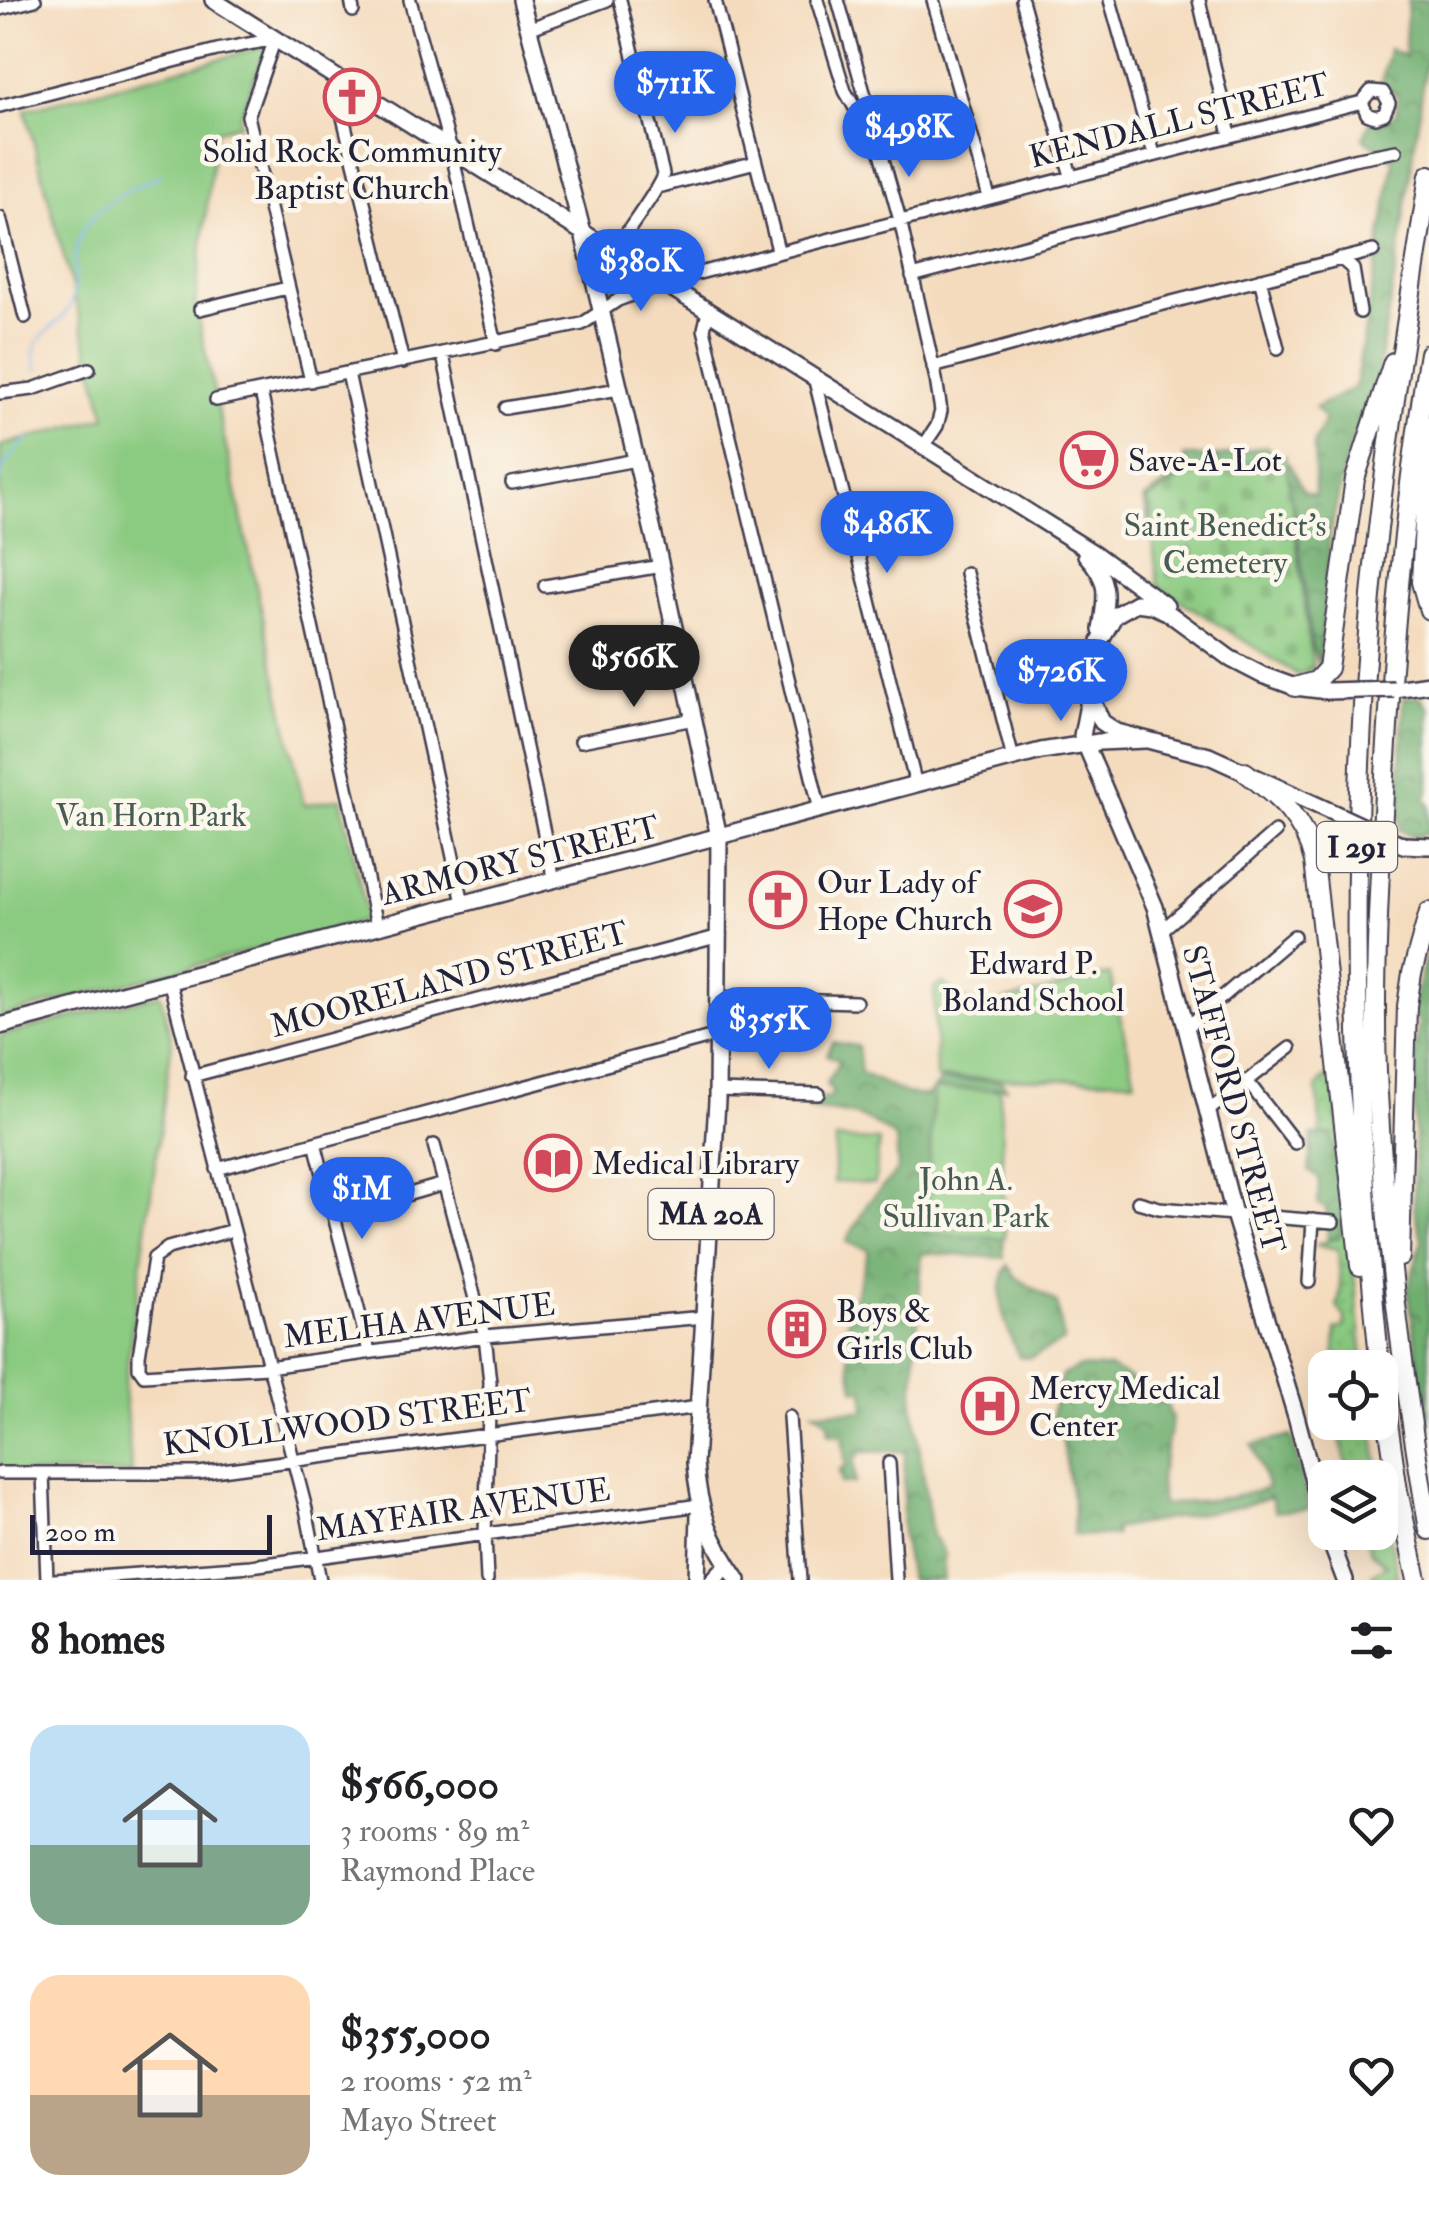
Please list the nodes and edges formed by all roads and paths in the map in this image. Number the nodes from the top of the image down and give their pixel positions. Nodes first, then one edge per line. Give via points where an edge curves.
1 (35, 0) edge
2 (213, 0) edge
3 (410, 0) edge
4 (520, 0) edge
5 (607, 0) edge
6 (620, 0) edge
7 (715, 0) edge
8 (817, 0) edge
9 (838, 0) edge
10 (933, 0) edge
11 (1022, 0) edge
12 (1110, 0) edge
13 (1199, 0) edge
14 (0, 9) edge
15 (842, 15) junction
16 (823, 19) junction
17 (528, 29) junction
18 (847, 34) junction
19 (830, 38) junction
20 (275, 39) junction
21 (348, 85) junction
22 (1362, 102) dead end
23 (0, 106) edge
24 (1230, 135) junction
25 (450, 150) junction
26 (879, 151) junction
27 (1396, 151) dead end
28 (1154, 154) junction
29 (756, 162) junction
30 (1429, 175) edge
31 (1071, 176) junction
32 (662, 186) junction
33 (990, 197) junction
34 (0, 218) edge
35 (900, 220) junction
36 (583, 233) junction
37 (778, 250) junction
38 (1374, 251) dead end
39 (614, 252) junction
40 (1340, 258) junction
41 (912, 276) junction
42 (1260, 279) junction
43 (662, 283) junction
44 (288, 288) junction
45 (200, 309) dead end
46 (601, 312) junction
47 (708, 312) junction
48 (1360, 312) dead end
49 (24, 318) dead end
50 (1405, 329) junction
51 (496, 344) junction
52 (1278, 348) dead end
53 (1429, 354) edge
54 (442, 355) junction
55 (403, 362) junction
56 (933, 367) junction
57 (89, 369) dead end
58 (348, 373) junction
59 (311, 381) junction
60 (816, 381) junction
61 (620, 390) junction
62 (260, 392) junction
63 (0, 393) edge
64 (216, 400) dead end
65 (505, 408) dead end
66 (1429, 427) edge
67 (923, 448) junction
68 (636, 460) junction
69 (512, 483) dead end
70 (1068, 539) junction
71 (661, 566) junction
72 (966, 573) dead end
73 (545, 586) dead end
74 (1428, 606) edge
75 (1175, 616) junction
76 (676, 637) junction
77 (1100, 641) junction
78 (602, 652) dead end
79 (1429, 684) edge
80 (1295, 686) junction
81 (1405, 688) junction
82 (1429, 694) edge
83 (1088, 698) junction
84 (694, 719) junction
85 (1145, 740) junction
86 (581, 742) dead end
87 (1084, 744) junction
88 (1054, 748) junction
89 (1012, 759) junction
90 (1245, 772) junction
91 (916, 785) junction
92 (820, 810) junction
93 (1275, 832) dead end
94 (719, 837) junction
95 (1406, 846) junction
96 (1429, 846) edge
97 (1429, 860) edge
98 (554, 880) junction
99 (463, 903) junction
100 (1429, 912) edge
101 (377, 925) junction
102 (1161, 930) junction
103 (1425, 934) edge
104 (720, 936) junction
105 (1294, 936) dead end
106 (169, 980) junction
107 (719, 998) junction
108 (856, 1002) dead end
109 (0, 1026) edge
110 (1186, 1028) junction
111 (718, 1036) junction
112 (1290, 1048) dead end
113 (192, 1076) junction
114 (1246, 1081) junction
115 (718, 1091) junction
116 (819, 1094) dead end
117 (1208, 1111) junction
118 (314, 1143) junction
119 (1295, 1143) dead end
120 (434, 1145) dead end
121 (216, 1170) junction
122 (444, 1184) junction
123 (1138, 1202) dead end
124 (1234, 1214) junction
125 (334, 1216) junction
126 (1313, 1220) junction
127 (1333, 1222) dead end
128 (232, 1230) junction
129 (1308, 1282) dead end
130 (705, 1317) junction
131 (1398, 1328) junction
132 (484, 1336) junction
133 (1376, 1350) edge
134 (1379, 1350) edge
135 (369, 1351) junction
136 (268, 1367) junction
137 (698, 1407) junction
138 (789, 1417) dead end
139 (488, 1434) junction
140 (1391, 1440) edge
141 (293, 1462) junction
142 (890, 1462) dead end
143 (1308, 1462) edge
144 (0, 1472) edge
145 (43, 1474) junction
146 (700, 1506) junction
147 (1429, 1530) edge
148 (485, 1534) junction
149 (1334, 1550) edge
150 (316, 1557) junction
151 (727, 1564) junction
152 (51, 1580) edge
153 (320, 1580) edge
154 (487, 1580) edge
155 (697, 1580) edge
156 (713, 1580) edge
157 (738, 1580) edge
158 (800, 1580) edge
159 (896, 1580) edge
160 (1345, 1580) edge
161 (1417, 1580) edge

1 - 14 street
2 - 20 main road
3 - 25 street
4 - 17 main road, MA 20A
5 - 17 street
6 - 32 street
7 - 29 street
8 - 16 street
9 - 15 street
10 - 33 street
11 - 31 street
12 - 28 street
13 - 24 street
15 - 16 street
15 - 18 street
16 - 19 street
17 - 36 main road, MA 20A
18 - 19 street
18 - 26 street
19 - 26 street via 846,91
20 - 21 main road
20 - 23 street
20 - 44 street via 248,116
21 - 25 main road
21 - 55 street via 341,109
22 - 24 street, KENDALL STREET
24 - 28 street, KENDALL STREET
25 - 36 main road
25 - 51 street
26 - 35 street
27 - 41 street
28 - 31 street, KENDALL STREET
29 - 32 street
29 - 37 street
30 - 50 highway, I 291
31 - 33 street, KENDALL STREET
32 - 39 street
33 - 35 street, KENDALL STREET
34 - 49 street
35 - 37 street, KENDALL STREET
35 - 41 street
36 - 39 main road
36 - 46 main road, MA 20A
37 - 43 street, KENDALL STREET
38 - 40 street
39 - 43 main road
40 - 42 street
40 - 48 street via 1353,269
41 - 56 street
42 - 52 street
42 - 56 street
43 - 46 street, KENDALL STREET
43 - 47 main road
44 - 45 street
44 - 59 street
46 - 51 street, KENDALL STREET via 582,324
46 - 61 main road, MA 20A
47 - 60 main road
47 - 92 street via 704,329
50 - 80 highway via 1355,478 1328,668 1316,681
50 - 134 highway, I 291 via 1373,577 1356,888 1357,1092
51 - 54 street, KENDALL STREET
53 - 131 highway, I 291 via 1398,581 1378,919 1378,1094
54 - 55 street, KENDALL STREET
54 - 98 street
55 - 58 street, KENDALL STREET
56 - 67 street via 942,412
57 - 63 street
58 - 59 street, KENDALL STREET
58 - 99 street
59 - 62 street, KENDALL STREET
60 - 67 main road
60 - 91 street
61 - 65 street
61 - 68 main road, MA 20A
62 - 64 street, KENDALL STREET
62 - 101 street
66 - 74 highway via 1421,582
67 - 70 main road
68 - 69 street
68 - 71 main road, MA 20A
70 - 75 main road
70 - 77 main road, STAFFORD STREET via 1098,568 1106,588
71 - 73 street
71 - 76 main road, MA 20A
72 - 89 street
75 - 77 main road via 1132,604 1112,618
75 - 80 main road via 1243,666
76 - 78 street
76 - 84 main road, MA 20A
77 - 83 main road, STAFFORD STREET
79 - 81 main road
80 - 81 main road, bridge
81 - 82 main road
83 - 85 main road via 1106,726
83 - 87 main road, STAFFORD STREET
83 - 88 main road via 1071,734
84 - 86 street
84 - 94 main road, MA 20A
85 - 87 main road, ARMORY STREET
85 - 90 main road
87 - 88 main road, ARMORY STREET
87 - 102 main road, STAFFORD STREET
88 - 89 main road, ARMORY STREET
89 - 91 main road, ARMORY STREET
90 - 95 main road, bridge
90 - 133 highway via 1294,814 1314,861 1352,1211
91 - 92 main road, ARMORY STREET
92 - 94 main road, ARMORY STREET
93 - 102 street
94 - 98 main road, ARMORY STREET
94 - 104 main road, MA 20A
95 - 96 main road
95 - 97 main road
98 - 99 main road, ARMORY STREET
99 - 101 main road, ARMORY STREET
100 - 103 highway
101 - 106 main road, ARMORY STREET
102 - 110 main road, STAFFORD STREET
103 - 131 highway via 1412,973 1404,1043
104 - 107 main road, MA 20A
104 - 113 street, MOORELAND STREET
105 - 110 street
106 - 109 main road, ARMORY STREET
106 - 113 street
107 - 108 street
107 - 111 main road, MA 20A
110 - 117 main road, STAFFORD STREET
111 - 115 main road, MA 20A
111 - 118 street
112 - 114 street
113 - 121 street
114 - 117 street
114 - 119 street
115 - 116 street
115 - 130 main road, MA 20A
117 - 124 main road, STAFFORD STREET
118 - 121 street
118 - 125 street
120 - 122 street
121 - 128 street
122 - 125 street
122 - 132 street
123 - 124 street
124 - 126 street
124 - 143 main road, STAFFORD STREET
125 - 135 street
126 - 127 street
126 - 129 street
128 - 136 street
128 - 136 street, MELHA AVENUE via 154,1258 141,1372
130 - 132 street, MELHA AVENUE
130 - 137 main road, MA 20A
131 - 147 highway, I 291
132 - 135 street, MELHA AVENUE
132 - 139 street
135 - 136 street, MELHA AVENUE
136 - 141 street
137 - 139 street, KNOLLWOOD STREET
137 - 146 main road, MA 20A
138 - 158 street
139 - 141 street, KNOLLWOOD STREET
139 - 148 street
140 - 161 highway, I 291
141 - 145 street, KNOLLWOOD STREET via 199,1473
141 - 150 street
142 - 159 street
144 - 145 street, KNOLLWOOD STREET
145 - 152 street
146 - 148 street, MAYFAIR AVENUE
146 - 151 main road, MA 20A
146 - 155 main road
148 - 150 street, MAYFAIR AVENUE
148 - 154 street
149 - 160 main road, STAFFORD STREET
150 - 152 street, MAYFAIR AVENUE
150 - 153 street
151 - 156 main road
151 - 157 main road, MA 20A

